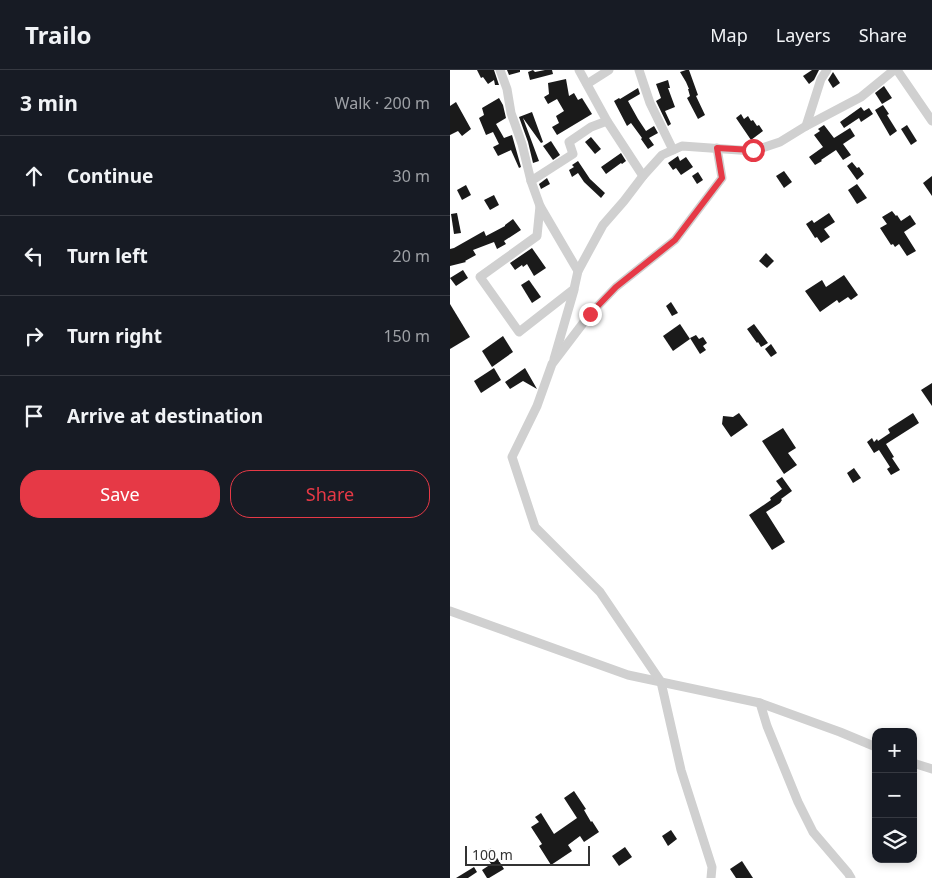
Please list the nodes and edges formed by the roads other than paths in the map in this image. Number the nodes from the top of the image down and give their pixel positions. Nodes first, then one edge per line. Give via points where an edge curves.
1 (500, 70) edge
2 (579, 70) edge
3 (609, 70) edge
4 (640, 70) edge
5 (827, 70) edge
6 (896, 70) edge
7 (587, 84) junction
8 (932, 121) edge
9 (607, 122) junction
10 (806, 126) junction
11 (717, 148) junction
12 (673, 150) junction
13 (643, 176) junction
14 (532, 181) junction
15 (540, 206) junction
16 (578, 271) junction
17 (574, 289) junction
18 (552, 364) junction
19 (450, 611) edge
20 (662, 682) junction
21 (760, 703) junction
22 (872, 745) edge
23 (917, 764) edge
24 (932, 769) edge
25 (851, 876) edge
26 (711, 878) edge

1 - 14 street
2 - 7 street
3 - 7 street
4 - 12 street via 650,103
5 - 10 street
6 - 8 street
6 - 10 street via 861,97
7 - 9 street
9 - 13 street
9 - 14 street via 591,127 569,142 573,154
10 - 11 street via 780,142 753,150
11 - 12 street via 682,146
11 - 18 street via 722,178 675,240 616,287 590,314
12 - 13 street via 662,155
13 - 16 street via 603,225
14 - 15 street
15 - 16 street
15 - 17 street via 537,236 480,277 519,332
16 - 17 street
17 - 18 street
18 - 20 street via 537,406 512,457 535,527 600,592
19 - 20 street via 628,674
20 - 21 street
20 - 26 street via 681,770 712,866
21 - 22 street
21 - 25 street via 812,832
23 - 24 street

